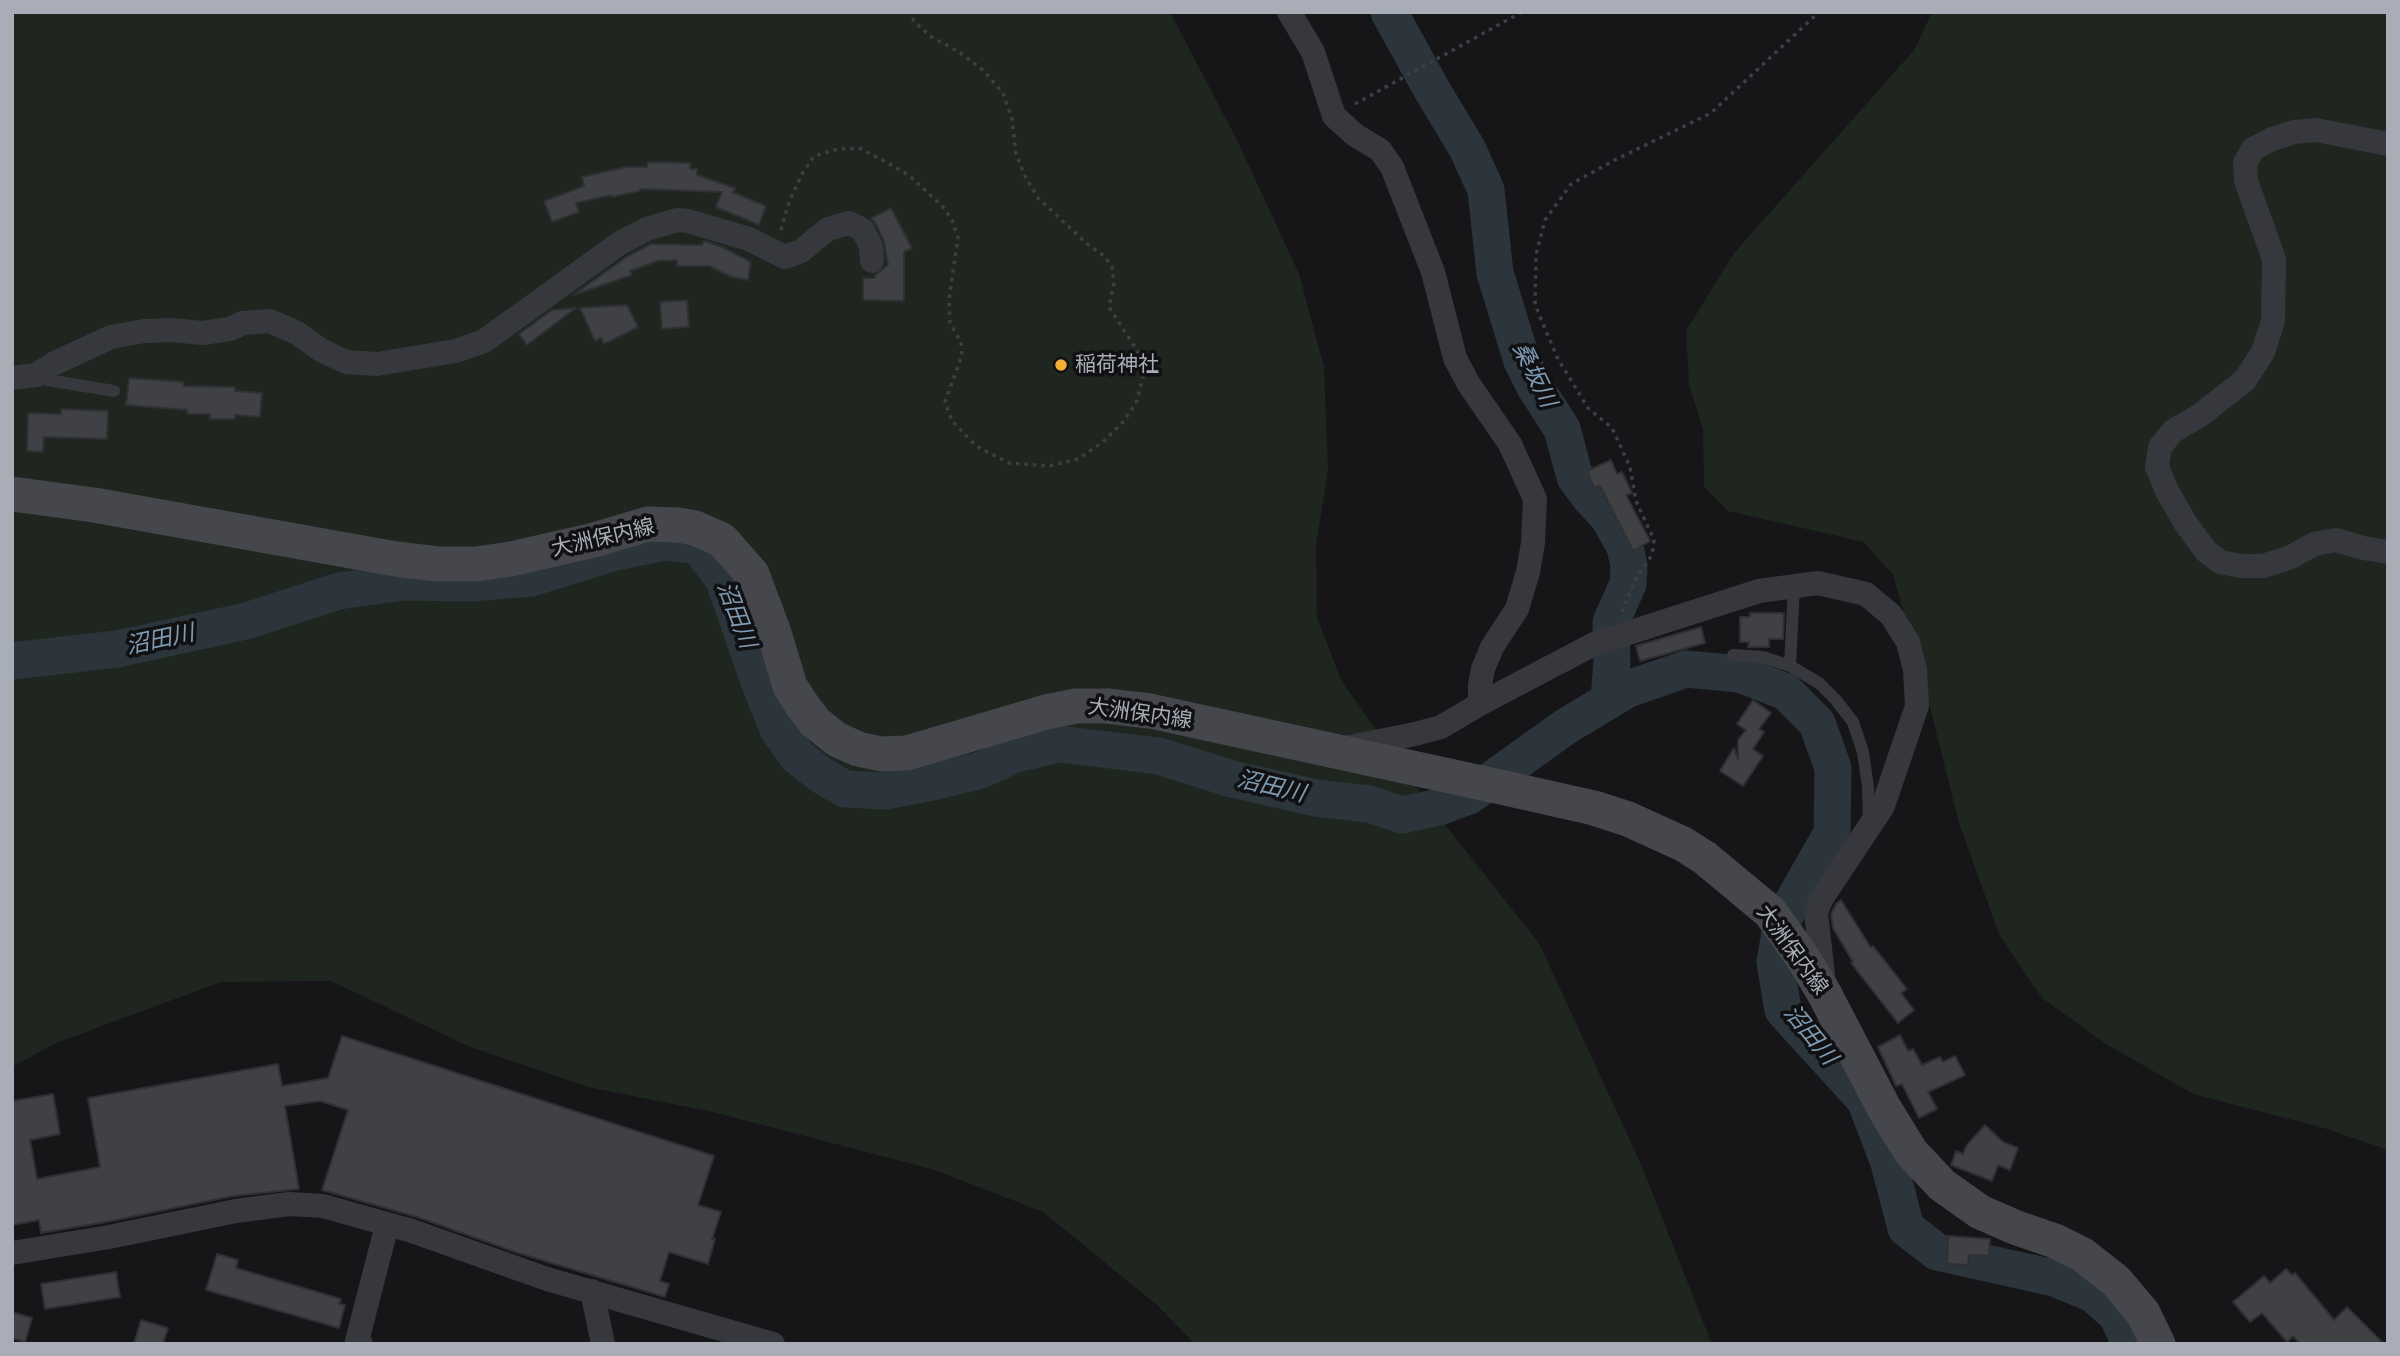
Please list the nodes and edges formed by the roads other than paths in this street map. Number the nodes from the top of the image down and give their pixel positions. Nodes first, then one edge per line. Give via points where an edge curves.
1 (1289, 12) edge
2 (2388, 144) edge
3 (872, 261) dead end
4 (24, 377) edge
5 (114, 391) dead end
6 (12, 494) edge
7 (2388, 552) edge
8 (1794, 586) junction
9 (1732, 655) dead end
10 (1790, 666) junction
11 (1479, 704) junction
12 (1333, 751) junction
13 (1869, 826) junction
14 (1824, 993) junction
15 (387, 1225) junction
16 (12, 1253) edge
17 (592, 1291) junction
18 (361, 1344) edge
19 (603, 1344) edge
20 (773, 1344) edge
21 (2158, 1344) edge

1 - 11 street via 1313,52 1334,116 1380,150 1392,167 1433,272 1455,358 1510,444 1535,499 1528,572 1517,609 1483,669
2 - 7 street via 2316,130 2294,132 2253,149 2245,163 2246,181 2274,259 2273,321 2263,352 2245,380 2173,431 2160,447 2157,467 2186,524 2220,562 2263,566 2314,544 2336,540
3 - 4 street via 863,230 849,223 828,229 802,251 785,257 749,239 677,220 620,243 484,341 456,351 377,364 346,362 270,321 202,333 144,331 111,337
4 - 5 lane
6 - 12 main road, 大洲保内線 via 438,564 512,559 648,524 695,528 722,540 752,574 790,685 802,705 836,739 859,749 907,753 1076,706 1150,711
8 - 10 lane
8 - 11 street via 1759,591 1594,644
8 - 13 street via 1818,583 1866,594 1891,615 1908,642 1917,706 1883,806
9 - 10 lane via 1763,657
10 - 13 lane via 1819,683 1853,722 1863,752
11 - 12 street via 1441,727
12 - 14 main road, 大洲保内線 via 1594,808 1683,844 1770,912
13 - 14 street via 1816,912
14 - 21 main road, 大洲保内線 via 1911,1152 1942,1185 1980,1212 2083,1255 2134,1302
15 - 16 street via 323,1206 289,1205
15 - 17 street
15 - 18 street via 357,1341
17 - 19 street
17 - 20 street

